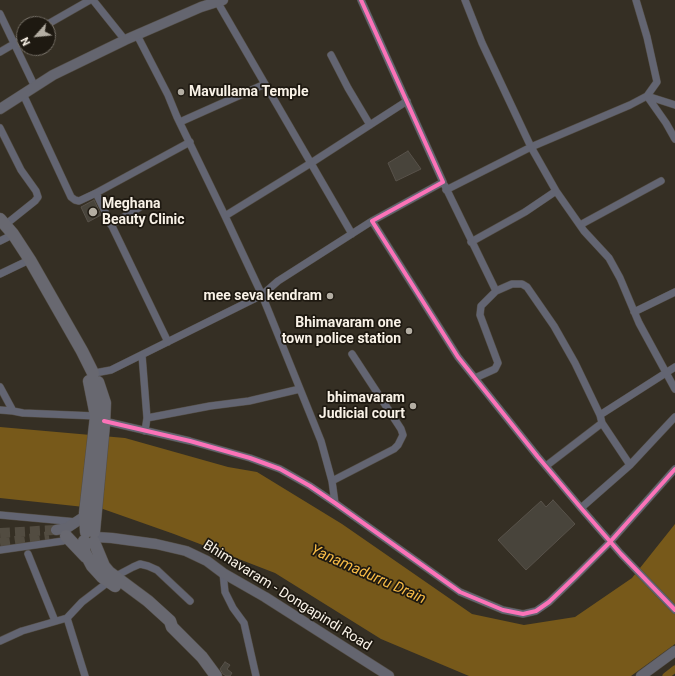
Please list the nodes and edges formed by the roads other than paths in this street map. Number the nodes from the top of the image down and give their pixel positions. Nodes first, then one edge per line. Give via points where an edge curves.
1 (90, 0) edge
2 (93, 0) edge
3 (361, 0) edge
4 (465, 0) edge
5 (636, 0) edge
6 (221, 1) edge
7 (199, 3) edge
8 (0, 14) edge
9 (56, 19) edge
10 (137, 35) junction
11 (125, 40) junction
12 (14, 44) junction
13 (0, 52) edge
14 (332, 55) dead end
15 (265, 84) junction
16 (35, 87) junction
17 (23, 94) junction
18 (647, 96) junction
19 (407, 101) junction
20 (675, 105) edge
21 (0, 109) edge
22 (180, 122) junction
23 (370, 125) junction
24 (0, 128) edge
25 (675, 140) edge
26 (190, 142) junction
27 (531, 147) junction
28 (311, 164) junction
29 (661, 181) dead end
30 (443, 182) junction
31 (446, 190) junction
32 (556, 191) junction
33 (96, 193) junction
34 (140, 207) dead end
35 (225, 216) junction
36 (372, 221) junction
37 (111, 225) junction
38 (580, 225) junction
39 (2, 230) edge
40 (352, 234) junction
41 (472, 242) junction
42 (25, 262) junction
43 (0, 274) edge
44 (496, 291) junction
45 (675, 292) edge
46 (262, 295) junction
47 (634, 312) junction
48 (168, 342) junction
49 (352, 354) dead end
50 (142, 355) junction
51 (83, 360) junction
52 (675, 367) edge
53 (665, 372) junction
54 (475, 378) junction
55 (94, 381) junction
56 (0, 387) edge
57 (300, 389) junction
58 (675, 389) edge
59 (0, 410) edge
60 (13, 411) junction
61 (600, 415) junction
62 (675, 417) edge
63 (147, 418) junction
64 (100, 422) junction
65 (602, 423) junction
66 (145, 431) junction
67 (630, 465) junction
68 (546, 466) junction
69 (675, 469) edge
70 (332, 481) junction
71 (335, 503) junction
72 (581, 508) junction
73 (0, 515) edge
74 (86, 516) junction
75 (61, 532) junction
76 (89, 536) junction
77 (610, 542) junction
78 (0, 550) edge
79 (28, 554) dead end
80 (86, 557) junction
81 (223, 573) junction
82 (113, 579) junction
83 (190, 601) dead end
84 (675, 610) edge
85 (67, 618) junction
86 (55, 621) junction
87 (0, 641) edge
88 (675, 651) edge
89 (85, 676) edge
90 (216, 676) edge
91 (256, 676) edge
92 (389, 676) edge
93 (641, 676) edge

1 - 9 street
2 - 11 street
3 - 19 street
4 - 27 street via 482,43
5 - 18 street via 657,82
6 - 7 main road
6 - 15 street
7 - 10 main road
8 - 12 street
10 - 11 main road
10 - 22 street
11 - 16 main road
12 - 13 street
12 - 16 street
14 - 23 street
15 - 22 street
15 - 28 street
16 - 17 main road
17 - 21 main road
17 - 33 street via 71,197 79,201
18 - 20 street
18 - 25 street
18 - 27 street
19 - 23 street
19 - 30 street
22 - 26 street
23 - 28 street
24 - 39 street via 38,197
26 - 33 street
26 - 35 street
27 - 31 street
27 - 32 street
28 - 35 street
28 - 40 street
29 - 38 street
30 - 31 street
30 - 36 street
31 - 41 street
32 - 38 street
32 - 41 street
33 - 37 street
34 - 37 street
35 - 46 street
36 - 40 street
36 - 54 street via 458,357
37 - 48 street
38 - 47 street via 609,258
39 - 42 highway
39 - 51 highway via 13,234 30,260
40 - 46 street via 278,281
41 - 44 street
42 - 43 street
42 - 51 highway
44 - 54 street via 481,306 480,315 498,364 495,369
44 - 61 street via 512,284 527,287 554,326
45 - 47 street
46 - 48 street
46 - 57 street
47 - 53 street
48 - 50 street
49 - 70 street via 403,435 394,449
50 - 55 street
50 - 63 street
51 - 55 highway
52 - 53 street
53 - 58 street
53 - 61 street
54 - 68 street
55 - 64 highway via 105,403
56 - 60 street
57 - 63 street via 249,401
57 - 70 street via 321,440
59 - 60 street
60 - 64 street
61 - 65 street
62 - 67 street
63 - 66 street
64 - 66 street
64 - 74 highway
65 - 67 street
65 - 68 street
66 - 71 street via 190,441 280,469
67 - 72 street
68 - 72 street
69 - 77 street
70 - 71 street
71 - 77 street via 460,592 503,610 523,614 536,611 549,602
72 - 77 street
73 - 74 street
74 - 75 main road
74 - 76 highway
75 - 76 main road, Bhimavaram - Dongapindi Road
75 - 78 street via 63,541
75 - 80 highway
76 - 80 highway via 84,551
76 - 81 main road, Bhimavaram - Dongapindi Road via 156,544 186,551 207,561
76 - 82 highway
77 - 84 street
79 - 86 street
80 - 82 highway via 92,566
81 - 91 street via 225,592 244,622
81 - 92 main road, Bhimavaram - Dongapindi Road
82 - 83 street via 133,566 148,566 157,570
82 - 85 street via 82,602
82 - 90 highway via 168,627 172,627
85 - 86 street
85 - 89 street
86 - 87 street
88 - 93 main road

